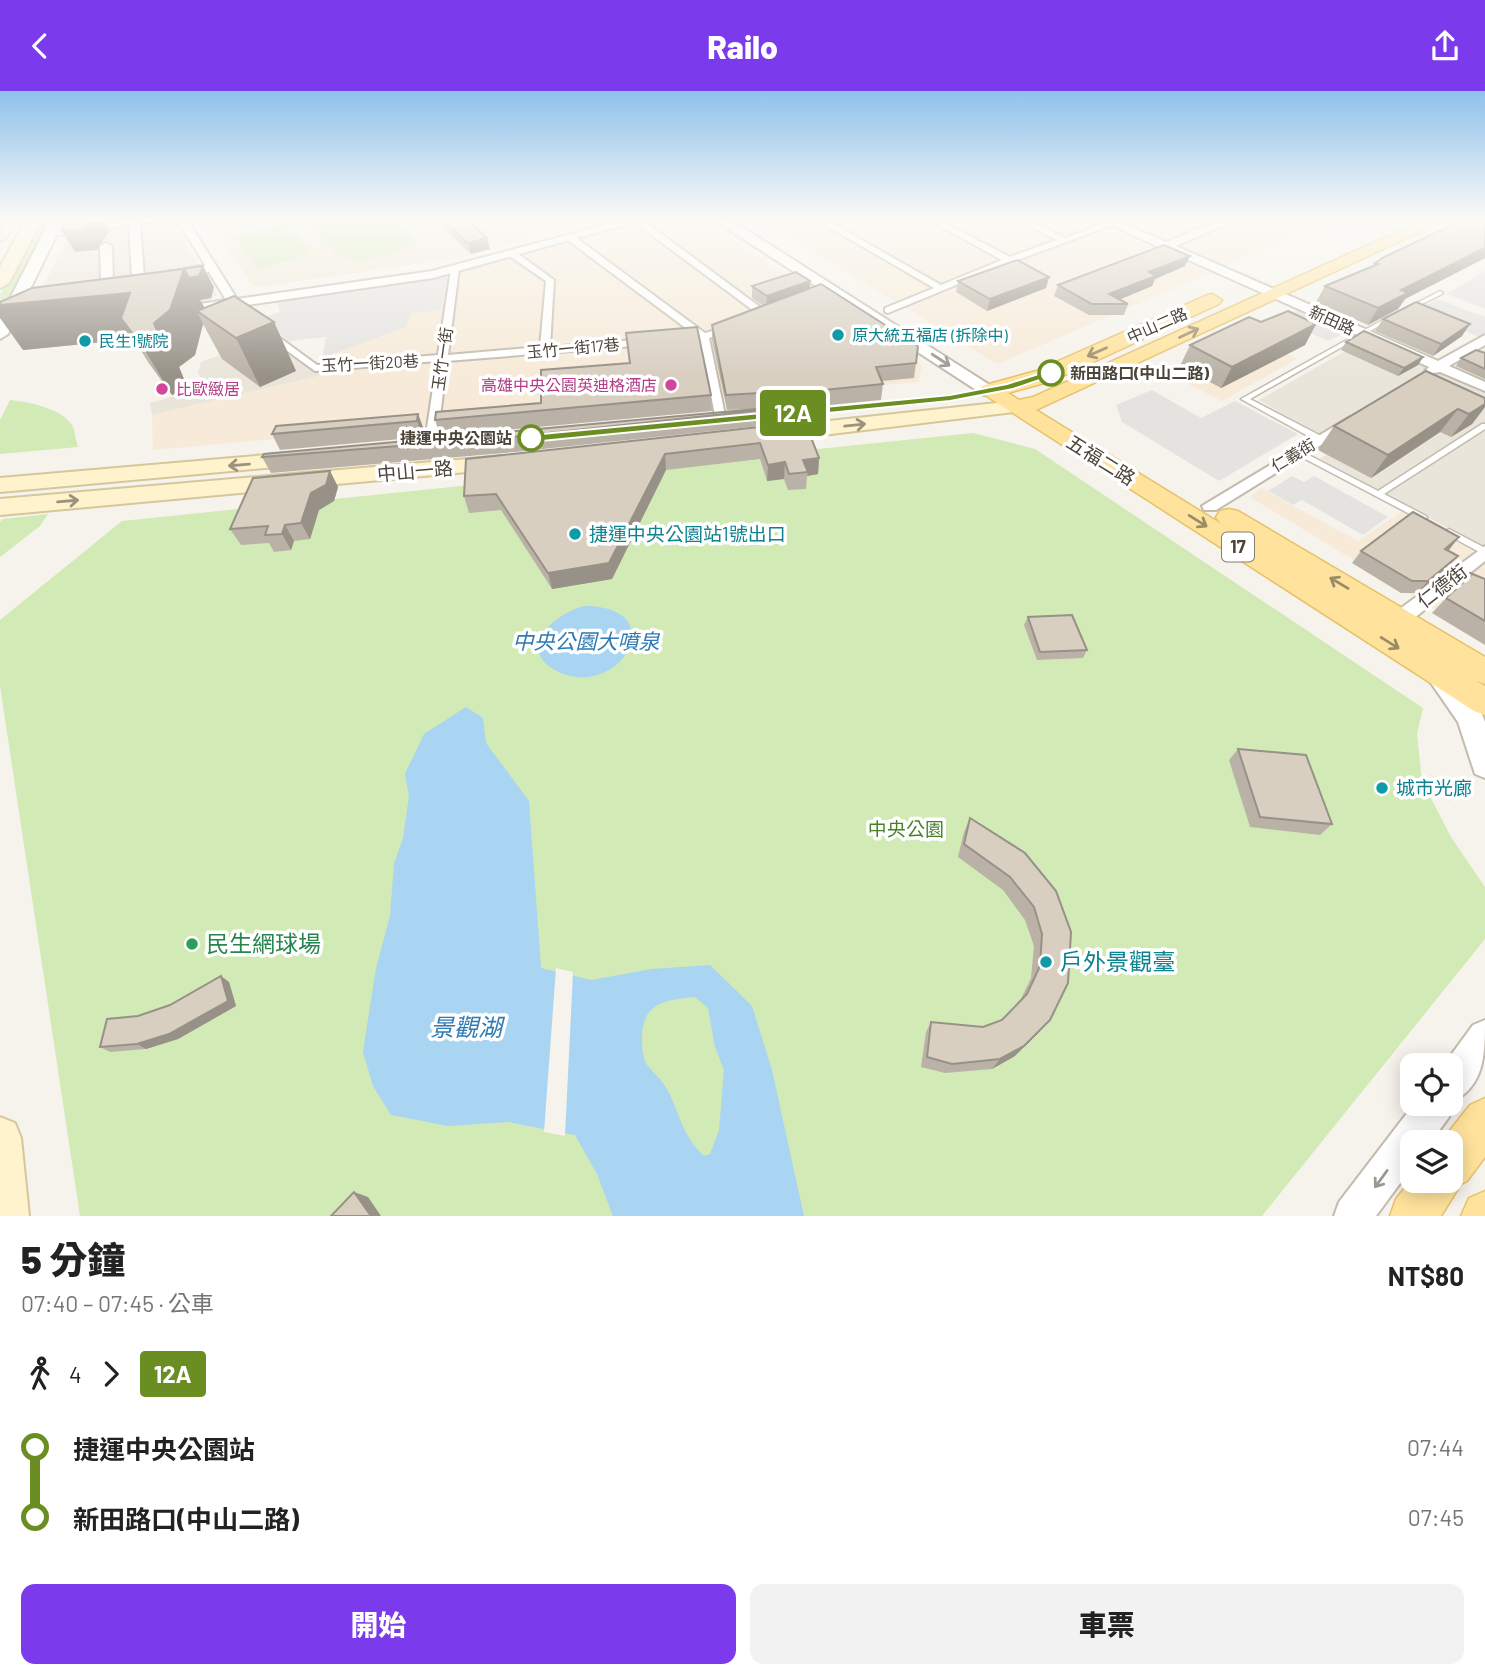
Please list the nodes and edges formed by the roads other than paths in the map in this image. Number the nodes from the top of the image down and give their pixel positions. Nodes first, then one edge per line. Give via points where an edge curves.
1 (36, 270) edge
2 (124, 270) edge
3 (130, 270) edge
4 (192, 270) edge
5 (215, 270) edge
6 (446, 270) edge
7 (455, 270) edge
8 (536, 270) edge
9 (614, 270) edge
10 (708, 270) edge
11 (805, 270) edge
12 (824, 270) edge
13 (909, 270) edge
14 (983, 270) edge
15 (1220, 270) edge
16 (1326, 270) edge
17 (1276, 272) dead end
18 (129, 278) junction
19 (1249, 283) junction
20 (940, 288) junction
21 (1440, 293) edge
22 (1274, 294) junction
23 (240, 305) junction
24 (888, 310) junction
25 (1406, 310) edge
26 (777, 311) edge
27 (168, 312) edge
28 (765, 315) junction
29 (1395, 316) edge
30 (753, 319) edge
31 (741, 324) edge
32 (261, 328) edge
33 (4, 333) edge
34 (1361, 333) junction
35 (704, 337) junction
36 (1485, 339) edge
37 (664, 340) edge
38 (651, 341) edge
39 (545, 350) junction
40 (442, 359) junction
41 (1439, 367) junction
42 (1415, 381) edge
43 (1485, 387) edge
44 (1013, 397) junction
45 (1368, 410) edge
46 (742, 426) junction
47 (1485, 426) edge
48 (700, 432) edge
49 (1320, 439) junction
50 (491, 442) edge
51 (430, 448) junction
52 (1298, 453) junction
53 (528, 461) edge
54 (0, 485) edge
55 (1379, 494) junction
56 (1210, 506) junction
57 (0, 507) edge
58 (1485, 552) edge
59 (1400, 619) junction
60 (1473, 660) edge
61 (1436, 671) junction
62 (1485, 672) edge
63 (1485, 702) edge
64 (1485, 766) edge
65 (1485, 1037) edge
66 (1463, 1067) edge
67 (1428, 1116) edge
68 (1485, 1120) edge
69 (0, 1139) edge
70 (1463, 1149) edge
71 (1430, 1193) edge
72 (1360, 1214) edge
73 (8, 1216) edge
74 (1413, 1216) edge

1 - 33 street
2 - 18 street
3 - 18 street
4 - 18 street
5 - 23 street
6 - 23 street
7 - 40 street, 玉竹一街
8 - 39 street via 550,280
9 - 35 street
10 - 28 street
11 -> 44 street, 五福二路
12 - 24 street, 五福二路
13 - 20 street
14 - 20 street
15 - 19 street, 新田路
16 - 22 main road, 中山二路
17 - 19 main road, 中山二路
19 - 22 street, 新田路
19 -> 44 main road, 中山二路 via 1044,376
20 - 24 street
21 - 25 lane
22 - 34 street, 新田路
44 -> 22 main road, 中山二路
23 - 27 street
24 - 44 street, 五福二路
26 - 28 street
28 - 30 street
29 - 34 lane
31 - 35 street
32 - 40 street, 玉竹一街20巷 via 315,368
34 - 41 street, 新田路
34 - 49 lane via 1245,399
35 - 37 street
35 - 46 street
36 - 41 street
38 - 39 street, 玉竹一街17巷
39 - 40 street, 玉竹一街17巷
40 - 51 street, 玉竹一街
41 - 42 street
41 - 43 street, 新田路
44 - 46 main road
44 - 56 main road, 五福二路 / 17
44 -> 61 main road, 五福二路 / 17
45 - 49 street, 仁義街
46 - 48 main road
47 - 55 lane
49 - 52 street, 仁義街
50 - 51 main road, 中山一路
51 -> 54 main road, 中山一路
52 - 55 lane
52 - 56 street, 仁義街
57 -> 53 main road, 中山一路
55 - 58 lane
59 -> 56 main road, 五福二路 / 17
58 - 59 street, 仁德街
59 - 60 main road, 五福二路 / 17
60 - 62 main road, 五福二路 / 17
61 - 63 main road, 五福二路 / 17
61 - 64 street via 1479,732
65 - 66 street
67 -> 72 street
68 - 70 main road
69 - 73 main road
71 - 74 main road

